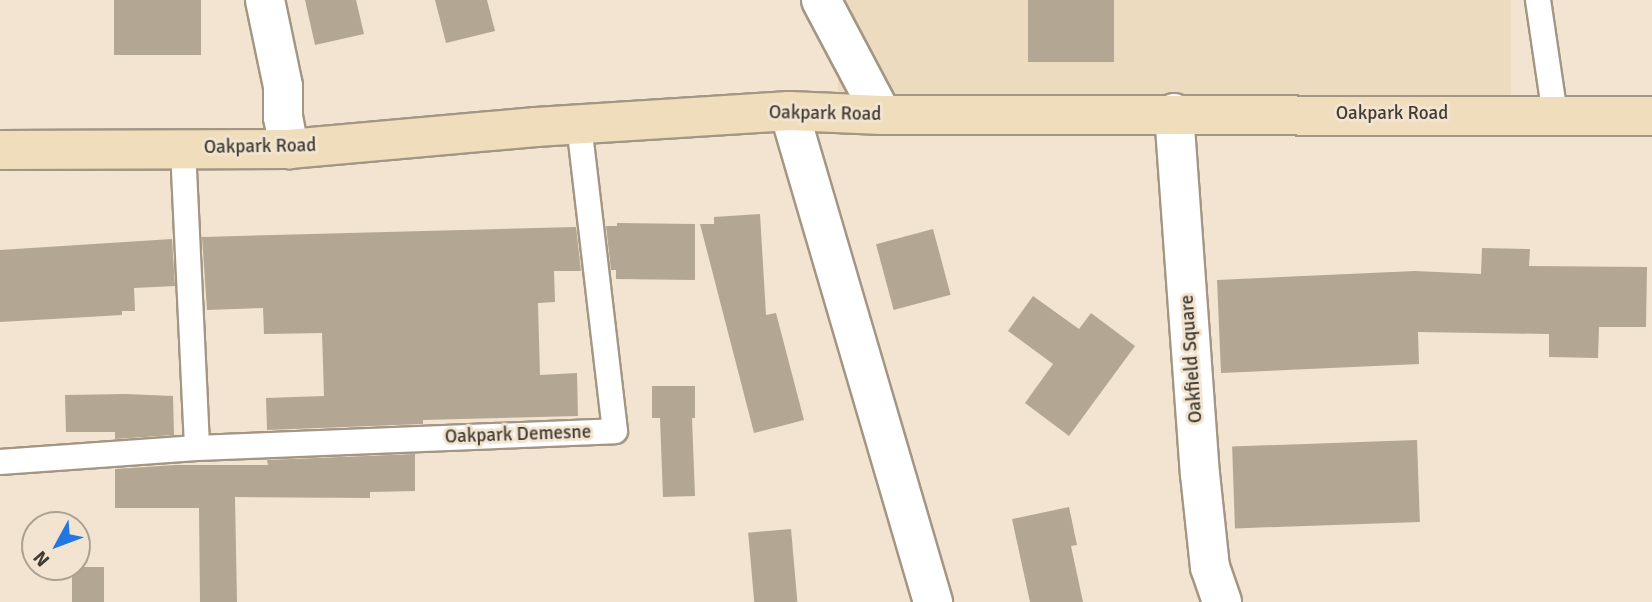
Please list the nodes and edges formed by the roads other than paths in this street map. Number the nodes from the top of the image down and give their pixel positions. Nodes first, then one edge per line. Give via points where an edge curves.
1 (265, 0) edge
2 (821, 0) edge
3 (1538, 0) edge
4 (789, 111) junction
5 (1174, 113) junction
6 (882, 115) junction
7 (1555, 115) junction
8 (1652, 116) edge
9 (579, 125) junction
10 (183, 149) junction
11 (289, 149) junction
12 (0, 150) edge
13 (197, 448) junction
14 (0, 462) edge
15 (933, 602) edge
16 (1222, 602) edge

1 - 11 street via 283,86
2 - 6 street
3 - 7 lane
4 - 6 main road, Oakpark Road
4 - 9 main road, Oakpark Road
4 - 15 street
5 - 6 main road, Oakpark Road
5 - 7 main road, Oakpark Road
5 - 16 street, Oakfield Square via 1200,474 1210,567
7 - 8 main road, Oakpark Road
9 - 11 main road, Oakpark Road
9 - 13 lane, Oakpark Demesne via 615,431
10 - 11 main road, Oakpark Road
10 - 12 main road, Oakpark Road
10 - 13 lane
13 - 14 lane, Oakpark Demesne

